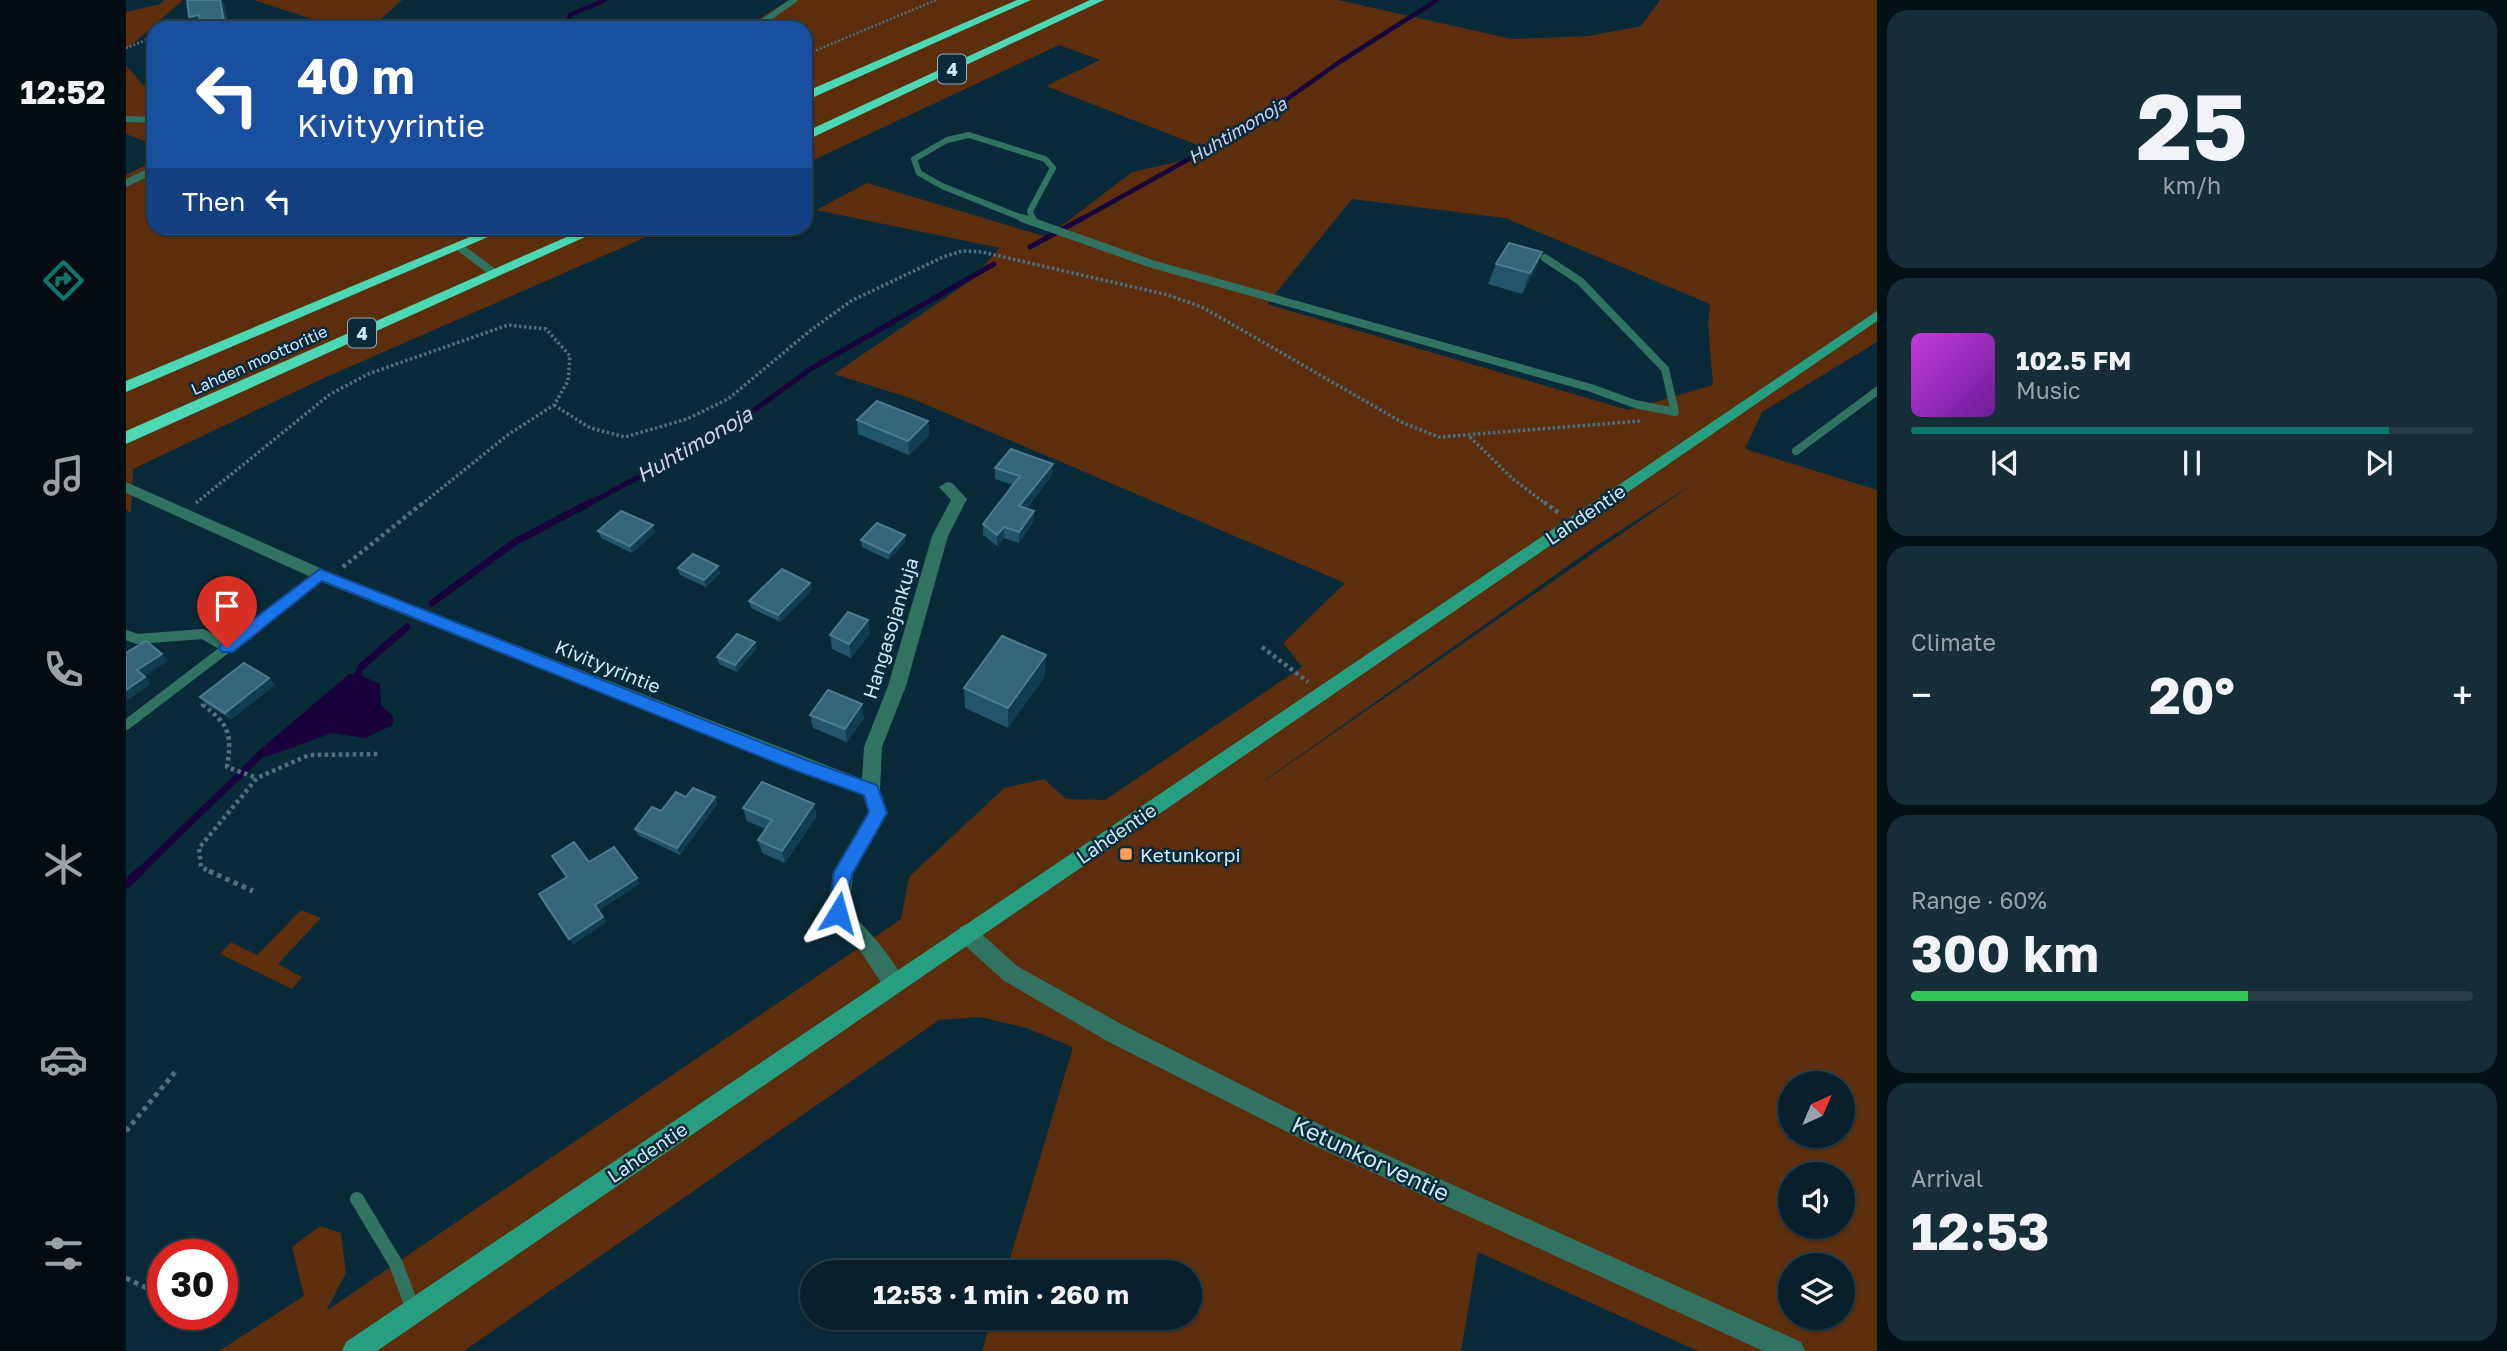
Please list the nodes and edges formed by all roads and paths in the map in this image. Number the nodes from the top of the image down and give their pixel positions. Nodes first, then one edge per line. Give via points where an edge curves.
1 (794, 0) edge
2 (936, 0) edge
3 (1026, 0) edge
4 (1099, 0) edge
5 (201, 16) edge
6 (188, 21) edge
7 (764, 21) edge
8 (147, 40) edge
9 (126, 48) edge
10 (812, 52) edge
11 (812, 94) edge
12 (126, 119) edge
13 (147, 120) edge
14 (812, 134) edge
15 (147, 173) edge
16 (126, 184) edge
17 (1034, 222) junction
18 (485, 235) edge
19 (582, 235) edge
20 (458, 246) junction
21 (1545, 258) dead end
22 (494, 273) junction
23 (1877, 315) edge
24 (126, 387) edge
25 (1877, 391) edge
26 (554, 405) junction
27 (1675, 412) junction
28 (1469, 436) junction
29 (126, 438) edge
30 (1796, 451) dead end
31 (126, 487) edge
32 (947, 487) dead end
33 (183, 515) junction
34 (1573, 523) junction
35 (325, 576) junction
36 (126, 635) edge
37 (1262, 646) dead end
38 (227, 648) junction
39 (1321, 693) junction
40 (210, 696) edge
41 (126, 725) edge
42 (379, 754) dead end
43 (257, 778) junction
44 (871, 790) junction
45 (253, 891) dead end
46 (967, 934) junction
47 (894, 983) junction
48 (176, 1072) dead end
49 (126, 1132) edge
50 (357, 1199) dead end
51 (126, 1278) edge
52 (147, 1290) edge
53 (414, 1312) junction
54 (355, 1351) edge
55 (1792, 1351) edge

1 - 7 lane
2 - 10 path
3 - 11 highway, 4
4 - 14 highway, 4
5 - 6 path
8 - 9 path
12 - 13 street
15 - 16 street
17 - 17 lane via 942,186 919,173 914,159 947,140 969,135 1045,159 1053,167 1030,211
17 - 27 lane via 1152,264
18 - 20 highway, Lahden moottoritie / 4
19 - 22 highway, Lahden moottoritie / 4
20 - 22 lane
20 - 24 highway, Lahden moottoritie / 4
21 - 27 lane via 1580,281 1665,369
22 - 29 highway, Lahden moottoritie / 4
23 - 34 main road, Lahdentie
25 - 30 lane
26 - 28 path via 590,428 625,437 687,419 729,398 850,301 962,251 1168,295 1202,307 1404,423 1439,437
26 - 33 path via 568,381 570,356 546,329 508,325 368,374 329,395
26 - 35 path via 509,434 393,529
27 - 28 path via 1635,423
28 - 34 path via 1513,480
31 - 33 street, Kivityyrintie
32 - 44 street, Hangasojankuja via 959,499 940,536 897,686 873,747
33 - 35 street, Kivityyrintie
34 - 39 main road, Lahdentie
35 - 38 lane
35 - 44 street, Kivityyrintie
36 - 38 lane via 137,639 204,635
37 - 39 path
38 - 41 lane
39 - 46 main road, Lahdentie
40 - 43 path via 202,705 225,721 230,750 226,767
42 - 43 path via 309,755
43 - 45 path via 199,848 201,867
44 - 47 street via 878,813 844,872 838,913
46 - 47 main road, Lahdentie
46 - 55 street, Ketunkorventie via 1010,973 1164,1058 1321,1137
47 - 53 main road, Lahdentie
48 - 49 path
50 - 53 lane via 396,1264
51 - 52 path
53 - 54 main road, Lahdentie

